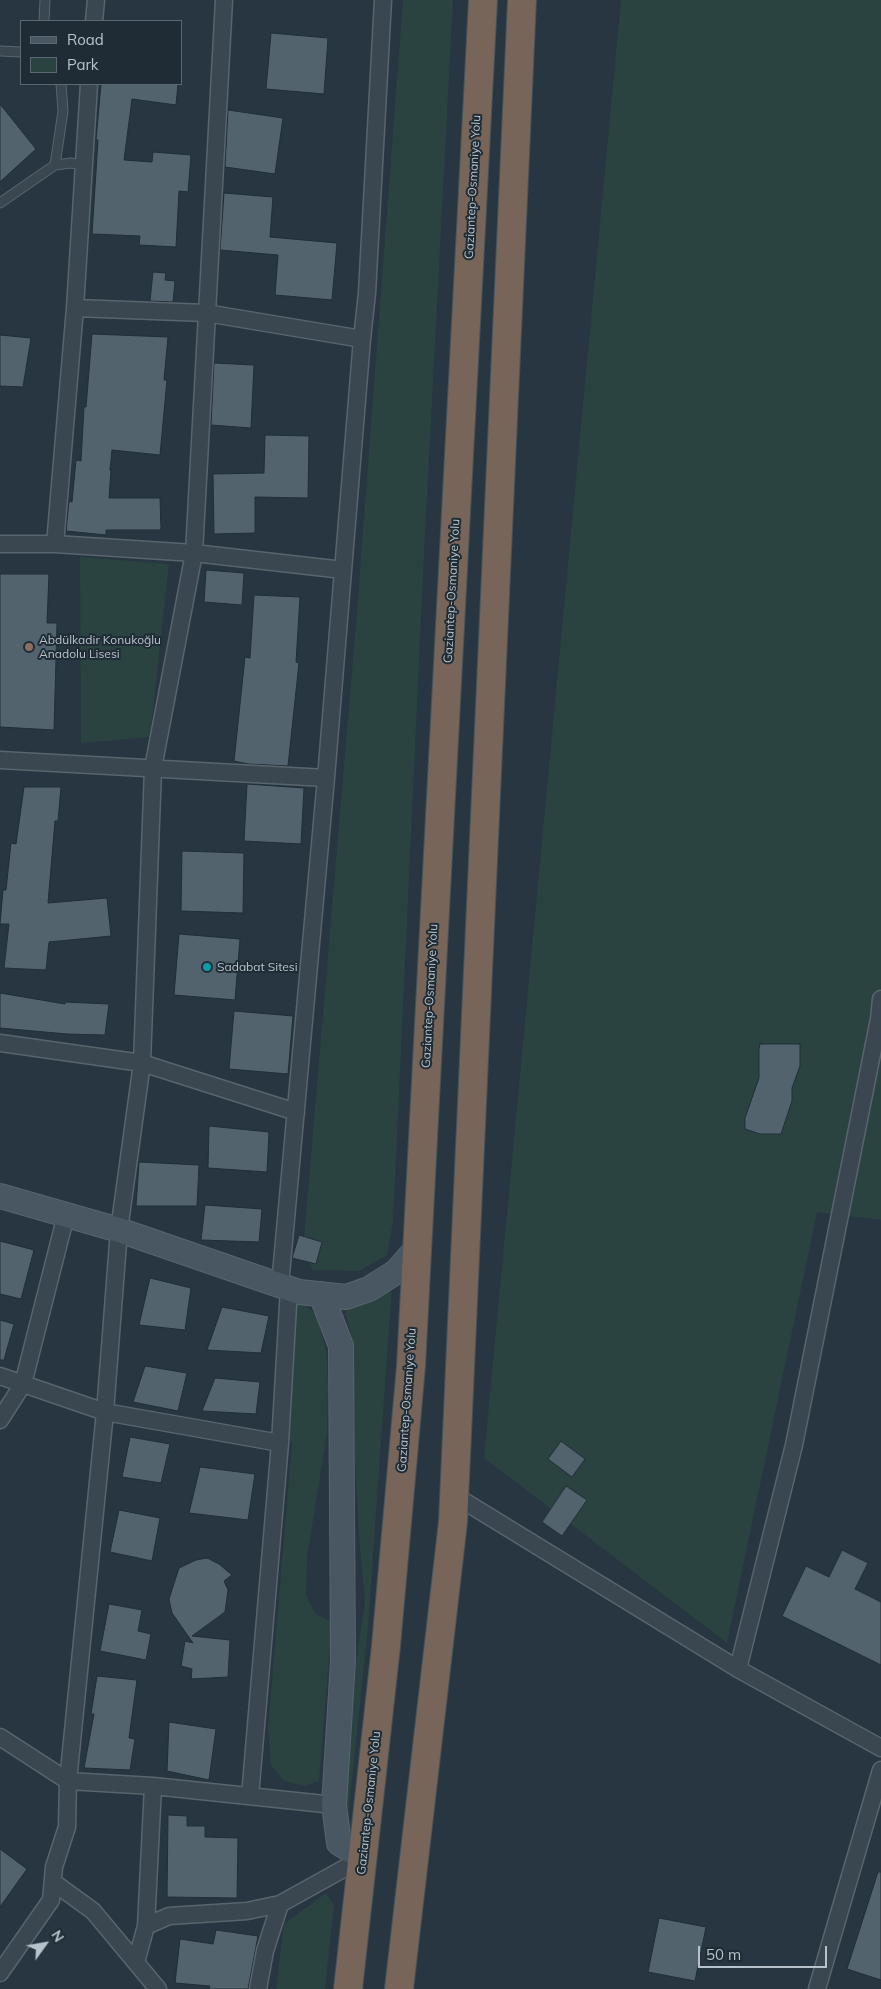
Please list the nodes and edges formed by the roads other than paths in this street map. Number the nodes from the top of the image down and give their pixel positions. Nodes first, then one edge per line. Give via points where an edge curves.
1 (45, 0) edge
2 (96, 0) edge
3 (224, 0) edge
4 (383, 0) edge
5 (483, 0) edge
6 (522, 0) edge
7 (44, 20) edge
8 (94, 20) edge
9 (0, 51) edge
10 (20, 52) edge
11 (61, 85) edge
12 (89, 85) edge
13 (55, 165) junction
14 (83, 165) junction
15 (0, 203) edge
16 (75, 308) junction
17 (206, 313) junction
18 (362, 338) junction
19 (0, 544) edge
20 (54, 544) junction
21 (194, 553) junction
22 (343, 570) junction
23 (0, 760) edge
24 (152, 768) junction
25 (326, 778) junction
26 (881, 1002) edge
27 (0, 1043) edge
28 (142, 1063) junction
29 (296, 1112) junction
30 (0, 1196) edge
31 (66, 1215) junction
32 (119, 1230) junction
33 (417, 1248) junction
34 (284, 1287) junction
35 (321, 1294) junction
36 (0, 1376) edge
37 (23, 1384) junction
38 (105, 1412) junction
39 (0, 1420) edge
40 (280, 1443) junction
41 (454, 1495) junction
42 (738, 1669) junction
43 (0, 1736) edge
44 (881, 1748) edge
45 (881, 1770) edge
46 (68, 1781) junction
47 (153, 1786) junction
48 (250, 1796) junction
49 (334, 1805) junction
50 (363, 1858) junction
51 (53, 1882) junction
52 (280, 1904) junction
53 (146, 1926) junction
54 (136, 1962) junction
55 (0, 1973) edge
56 (158, 1989) edge
57 (258, 1989) edge
58 (348, 1989) edge
59 (399, 1989) edge
60 (817, 1989) edge

1 - 7 lane
2 - 8 street
3 - 17 street
4 - 18 street
5 - 33 highway, Gaziantep-Osmaniye Yolu
6 - 41 highway
9 - 10 lane
11 - 13 lane via 63,111
12 - 14 street
13 - 14 lane
13 - 15 lane
14 - 16 street
16 - 17 street
16 - 20 street
17 - 18 street
17 - 21 street
18 - 22 street
19 - 20 street
20 - 21 street
21 - 22 street
21 - 24 street
22 - 25 street
23 - 24 street
24 - 25 street
24 - 28 street
25 - 29 street
26 - 42 street via 794,1445
27 - 28 street
28 - 29 street
28 - 32 street
29 - 34 street
30 - 31 street
31 - 32 street
31 - 37 street
32 - 34 street
32 - 38 street
33 - 35 street via 396,1272 369,1289 346,1297
33 - 50 highway, Gaziantep-Osmaniye Yolu via 411,1366
34 - 35 street
34 - 40 street
35 - 49 street via 341,1346 343,1661
36 - 37 street
37 - 38 street
37 - 39 street
38 - 40 street
38 - 46 street
40 - 48 street
41 - 42 street
41 - 59 highway
42 - 44 street
43 - 46 street
45 - 60 street
46 - 47 street
46 - 51 street via 67,1827 54,1867
47 - 48 street
47 - 53 street
48 - 49 street
49 - 50 street via 339,1842
50 - 52 street
50 - 58 highway, Gaziantep-Osmaniye Yolu
51 - 54 street via 93,1910
51 - 55 street via 51,1900
52 - 53 street via 247,1911 170,1916
52 - 57 street via 265,1951
53 - 54 street
54 - 56 street

